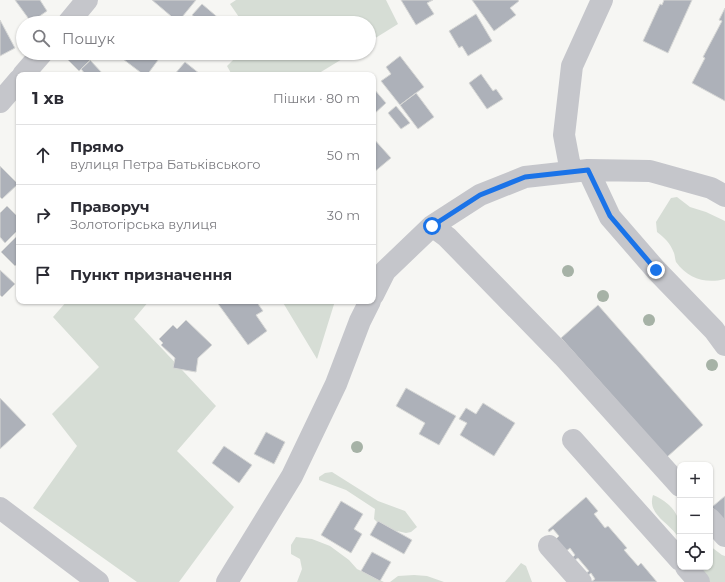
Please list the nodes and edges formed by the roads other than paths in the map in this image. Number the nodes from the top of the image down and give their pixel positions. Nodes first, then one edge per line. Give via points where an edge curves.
1 (87, 0) edge
2 (602, 0) edge
3 (74, 16) edge
4 (36, 60) edge
5 (26, 72) edge
6 (16, 83) edge
7 (0, 102) edge
8 (580, 171) junction
9 (725, 196) edge
10 (432, 226) junction
11 (376, 289) edge
12 (368, 304) edge
13 (725, 345) edge
14 (573, 440) dead end
15 (677, 483) edge
16 (0, 508) edge
17 (713, 522) edge
18 (725, 536) edge
19 (549, 546) dead end
20 (677, 557) edge
21 (689, 570) edge
22 (98, 582) edge
23 (228, 582) edge
24 (581, 582) edge
25 (699, 582) edge

1 - 3 street
2 - 8 street via 572,66 564,135
4 - 5 street
6 - 7 street
8 - 9 street via 650,171 710,188
8 - 10 street via 525,177 480,195
8 - 13 street via 610,216
10 - 11 street via 385,271
10 - 15 street via 447,237 563,356
12 - 23 street via 336,384 292,476
14 - 20 street
16 - 22 street
17 - 18 street
19 - 24 street
21 - 25 street

